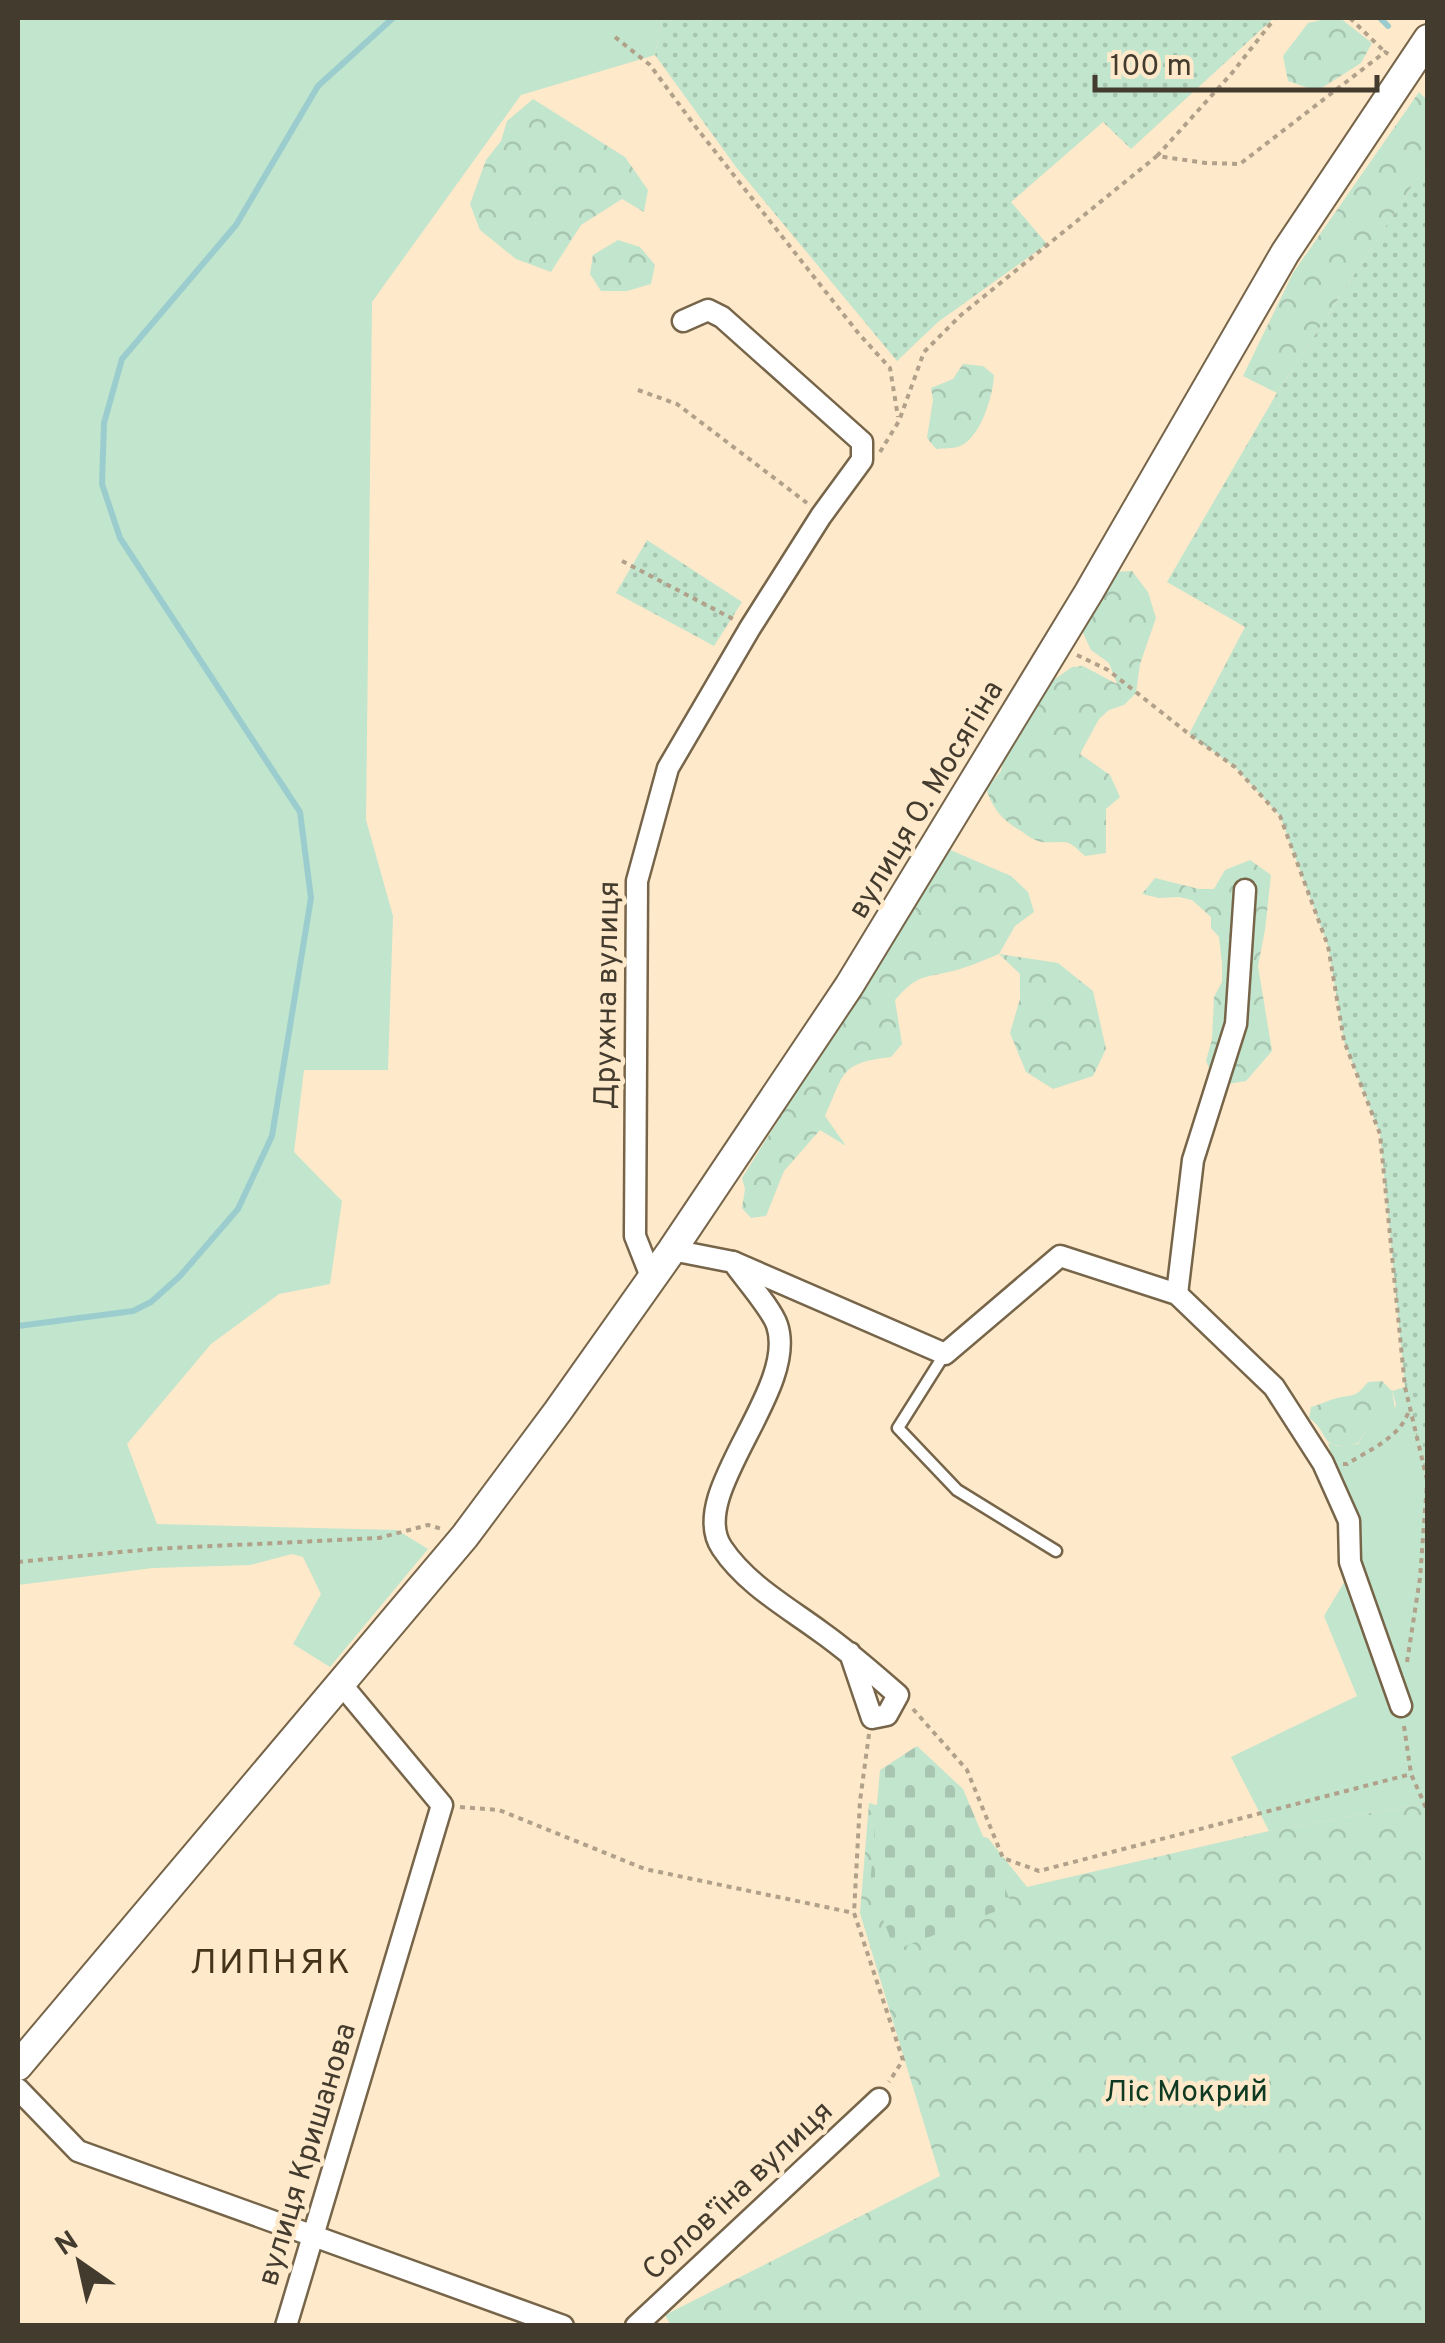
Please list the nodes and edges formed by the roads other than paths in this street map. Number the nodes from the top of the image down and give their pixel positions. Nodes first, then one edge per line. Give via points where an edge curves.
1 (1428, 39) edge
2 (683, 321) dead end
3 (1245, 890) dead end
4 (672, 1250) junction
5 (734, 1262) junction
6 (652, 1279) junction
7 (1177, 1294) junction
8 (945, 1354) junction
9 (1056, 1551) dead end
10 (850, 1653) junction
11 (342, 1685) junction
12 (1401, 1706) road end
13 (18, 2066) edge
14 (18, 2090) edge
15 (879, 2099) road end
16 (312, 2236) junction
17 (286, 2326) edge
18 (563, 2326) edge
19 (636, 2326) edge

1 - 4 main road, вулиця О. Мосягіна via 1398,58 1057,645 849,986
2 - 6 street, Дружна вулиця via 708,310 722,316 862,442 862,460 750,628 668,768 637,881 635,1236
3 - 7 street via 1236,1024 1194,1160
4 - 5 street
4 - 6 main road, вулиця О. Мосягіна
5 - 8 street
5 - 10 street via 776,1322 781,1344 778,1368 723,1486 715,1518 719,1544 745,1576
6 - 11 main road via 466,1536
7 - 8 street via 1060,1256
7 - 12 street via 1274,1387 1324,1463 1349,1521 1350,1562
8 - 9 lane via 898,1428 957,1490
10 - 10 street via 872,1718 886,1715 898,1694
11 - 13 main road
11 - 16 street, вулиця Кришанова via 442,1805
14 - 16 street via 78,2151
15 - 19 street, Соловʼїна вулиця
16 - 17 street, вулиця Кришанова
16 - 18 street

